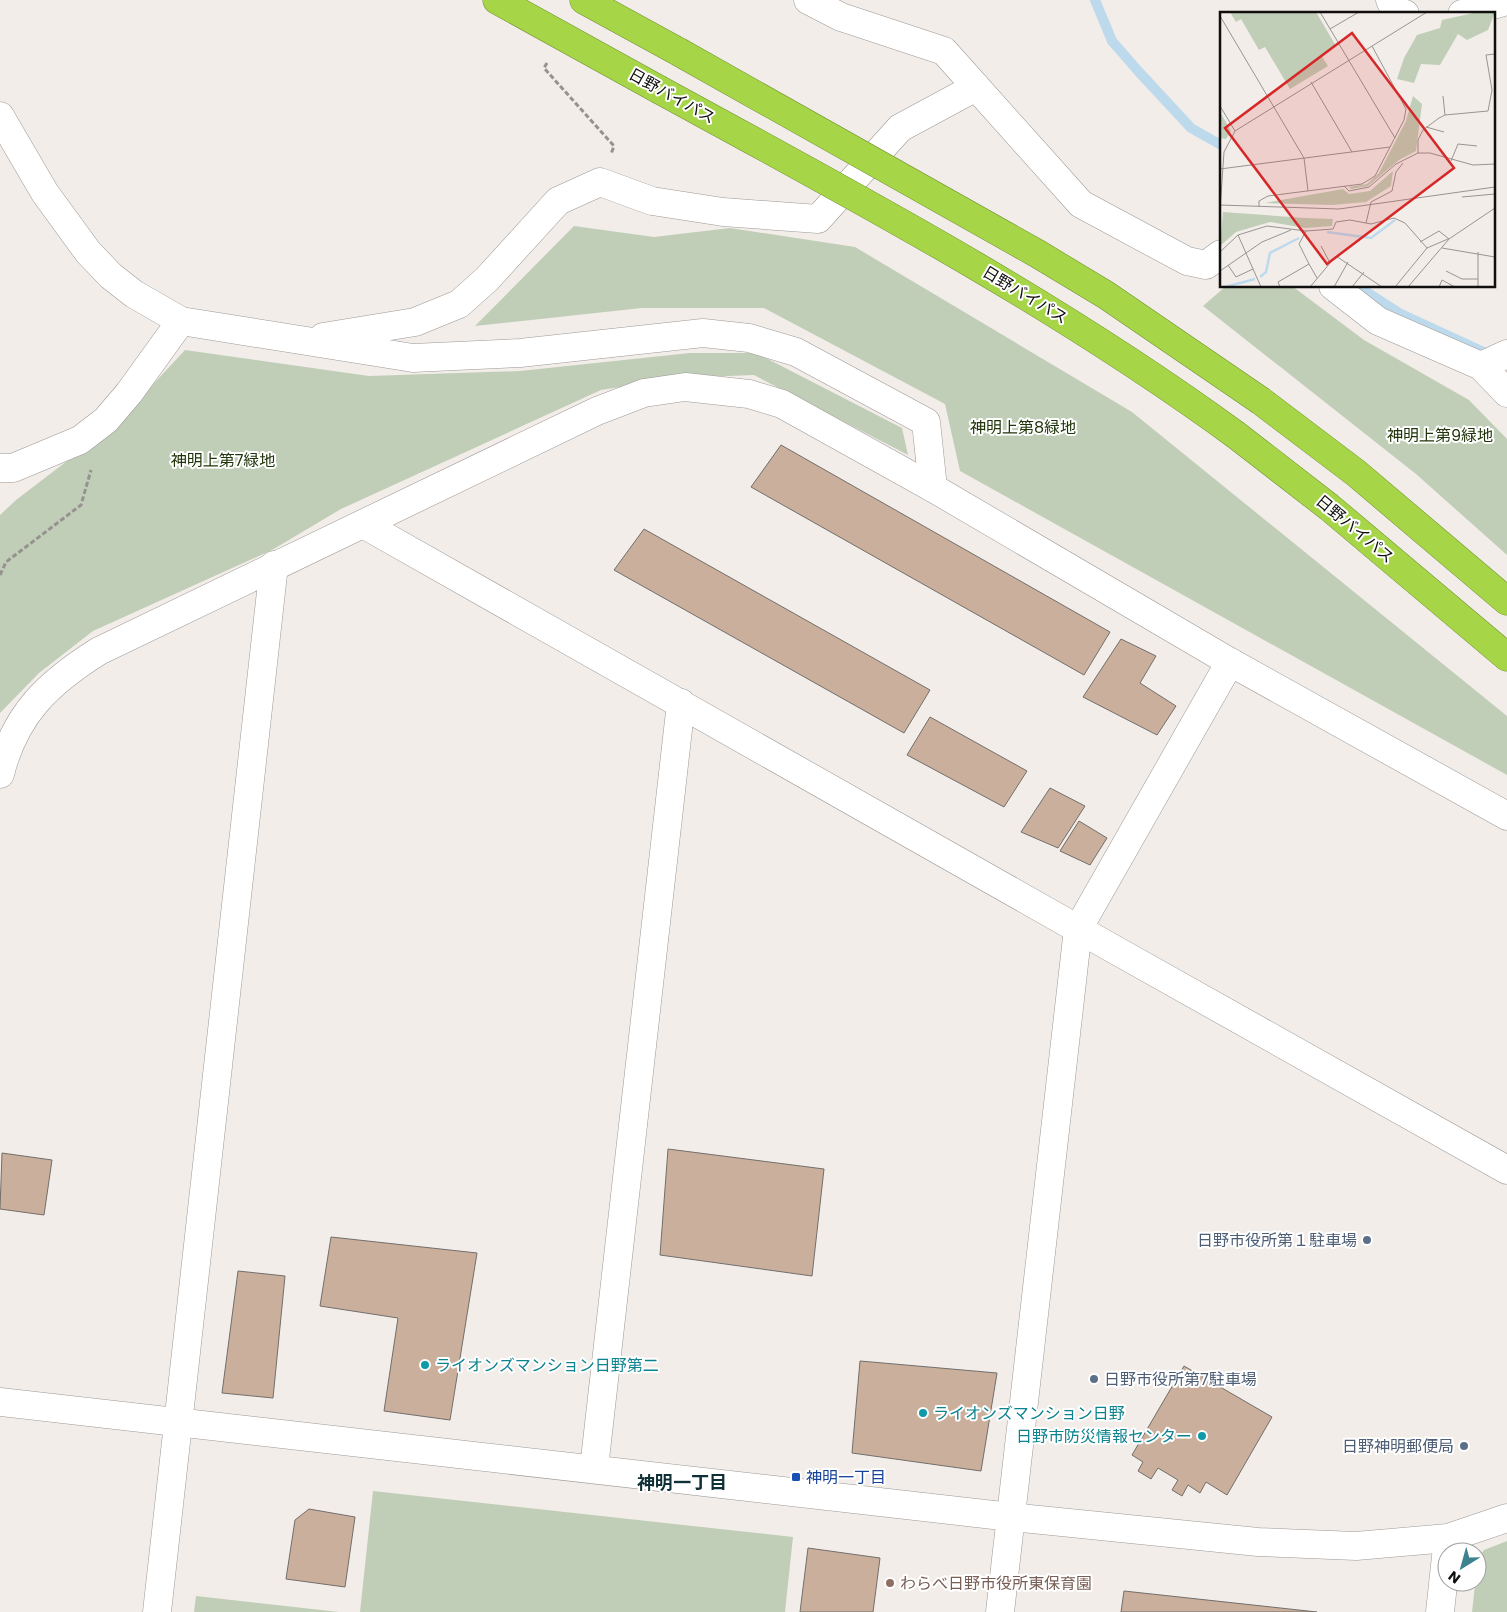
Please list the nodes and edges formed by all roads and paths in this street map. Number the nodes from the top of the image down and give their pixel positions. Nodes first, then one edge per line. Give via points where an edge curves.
1 (498, 0) edge
2 (584, 0) edge
3 (808, 0) edge
4 (1390, 0) edge
5 (1400, 12) edge
6 (562, 36) junction
7 (976, 87) junction
8 (0, 116) edge
9 (600, 182) junction
10 (1220, 255) edge
11 (1336, 288) edge
12 (181, 322) junction
13 (306, 341) junction
14 (1507, 354) edge
15 (1481, 366) junction
16 (1507, 393) edge
17 (92, 467) dead end
18 (0, 468) edge
19 (933, 488) junction
20 (363, 524) junction
21 (274, 565) junction
22 (0, 574) edge
23 (1507, 601) edge
24 (1507, 657) edge
25 (1230, 662) junction
26 (680, 702) junction
27 (0, 774) edge
28 (1507, 816) edge
29 (1078, 930) junction
30 (1507, 1170) edge
31 (0, 1402) edge
32 (177, 1421) junction
33 (594, 1468) junction
34 (1011, 1517) junction
35 (1507, 1518) edge
36 (1448, 1538) junction
37 (157, 1612) edge
38 (1000, 1612) edge
39 (1440, 1612) edge

1 - 6 highway, 日野バイパス
2 - 23 highway, bridge via 1106,295 1261,401 1356,473
3 - 7 street via 841,17 944,51
4 - 5 street
6 - 9 path via 544,68 614,146
6 - 24 highway, 日野バイパス, bridge via 944,246 1118,353 1236,435 1329,507
7 - 9 street via 900,128 818,219 723,212 652,201
7 - 10 street via 1081,204 1187,260 1206,265
8 - 12 street via 46,193 88,252 134,294
9 - 13 street via 558,201 487,279 459,304 415,322
11 - 15 street via 1378,321
12 - 13 street
12 - 18 street via 106,420 80,440 13,468
13 - 19 street via 414,358 520,353 703,332 749,338 796,352 926,422
14 - 15 street
15 - 16 street
17 - 22 path via 81,505 6,562
19 - 20 street via 782,404 749,394 685,388 644,393 620,401
19 - 25 street
20 - 21 street
20 - 26 street
21 - 27 street via 99,651 67,671 43,692 24,718
21 - 32 street
25 - 28 street
25 - 29 street
26 - 29 street
26 - 33 street
29 - 30 street
29 - 34 street
31 - 32 street
32 - 33 street
32 - 37 street
33 - 34 street
34 - 36 street via 1318,1545 1356,1546
34 - 38 street
35 - 36 street
36 - 39 street

